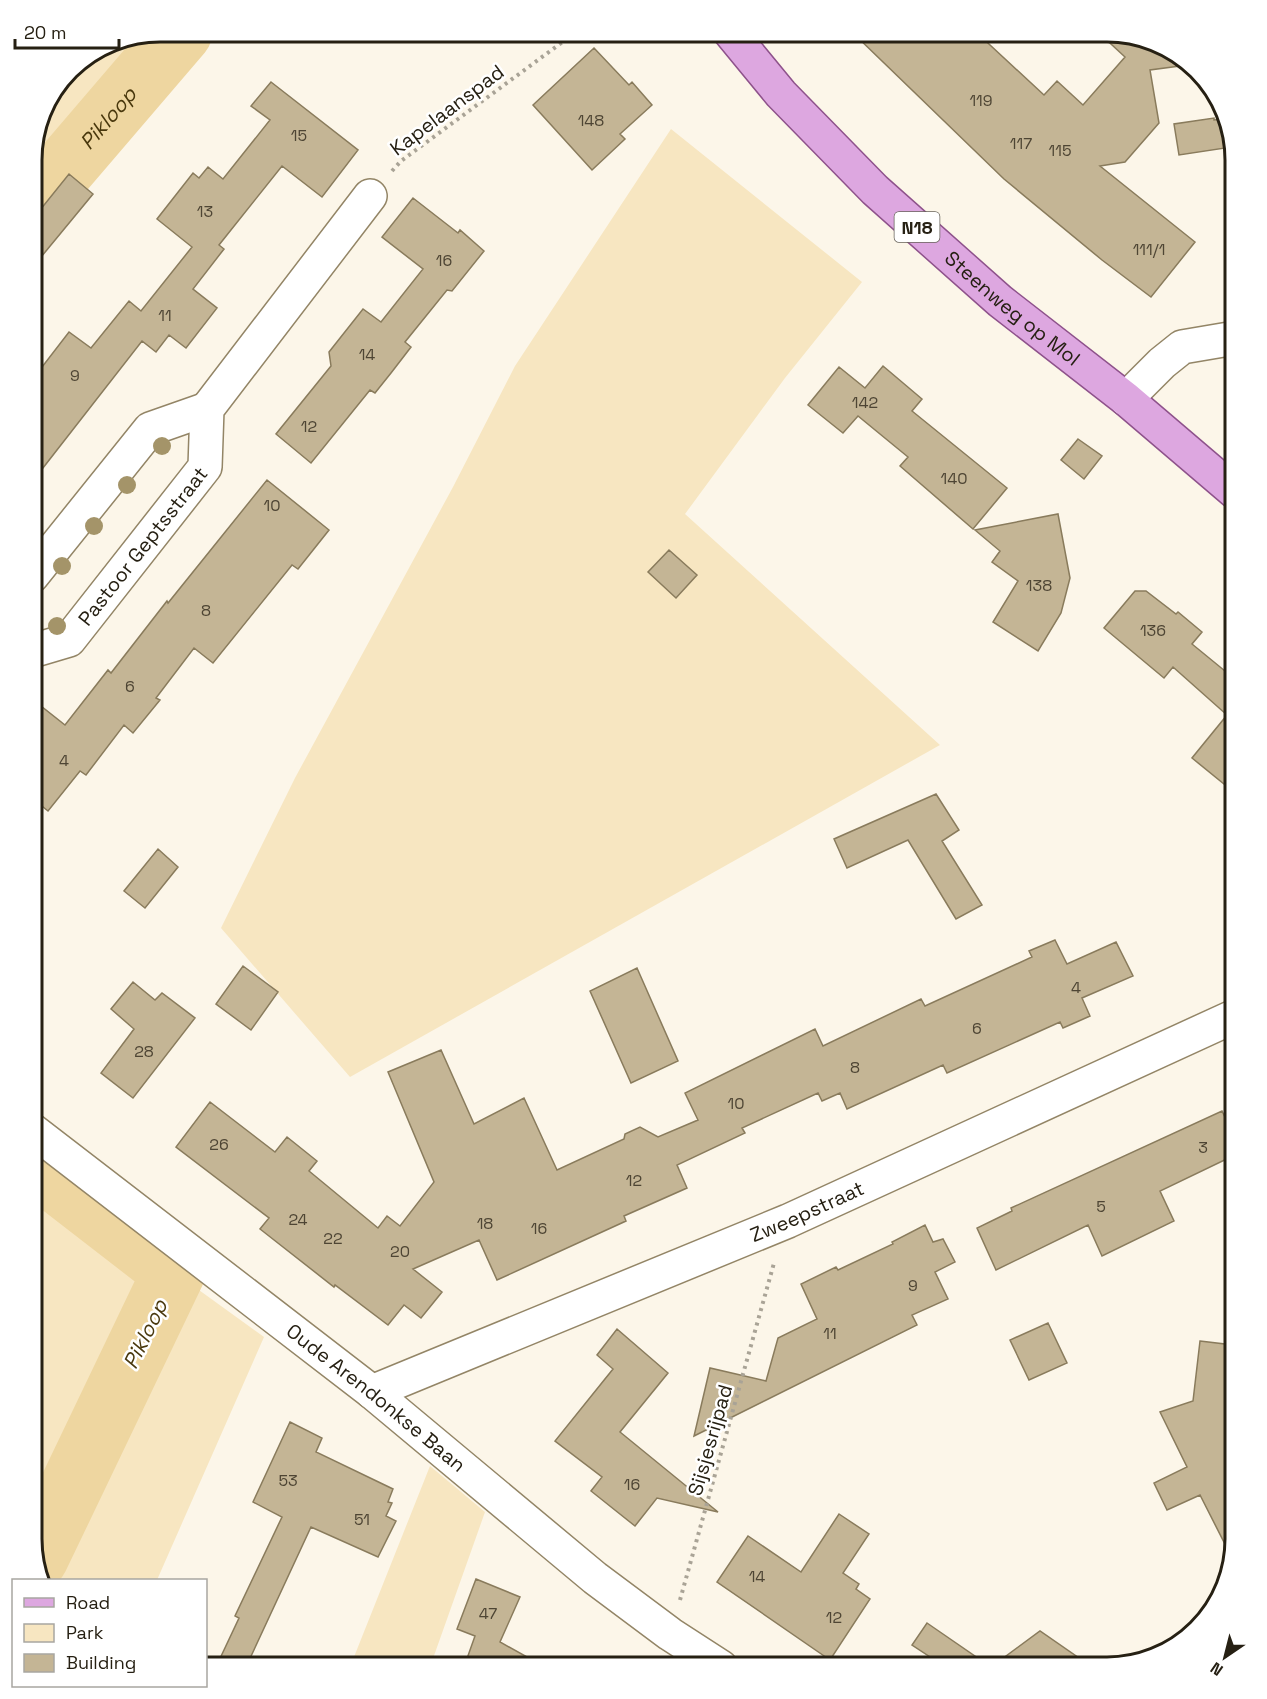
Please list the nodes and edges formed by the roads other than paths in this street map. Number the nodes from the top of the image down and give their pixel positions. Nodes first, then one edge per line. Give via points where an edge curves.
1 (738, 42) edge
2 (370, 196) road end
3 (1225, 340) edge
4 (1125, 399) junction
5 (207, 409) junction
6 (1225, 483) edge
7 (42, 564) edge
8 (42, 648) edge
9 (1225, 1021) edge
10 (42, 1138) edge
11 (372, 1392) junction
12 (704, 1657) edge

1 - 4 main road, Steenweg op Mol / N18 via 781,94 875,190 1000,301
2 - 5 street
3 - 4 street via 1182,347
4 - 6 main road, Steenweg op Mol / N18
5 - 7 street via 150,429
5 - 8 street, Pastoor Geptsstraat via 205,466 69,640
9 - 11 street, Zweepstraat via 788,1221
10 - 11 street, Oude Arendonkse Baan
11 - 12 street, Oude Arendonkse Baan via 595,1578

